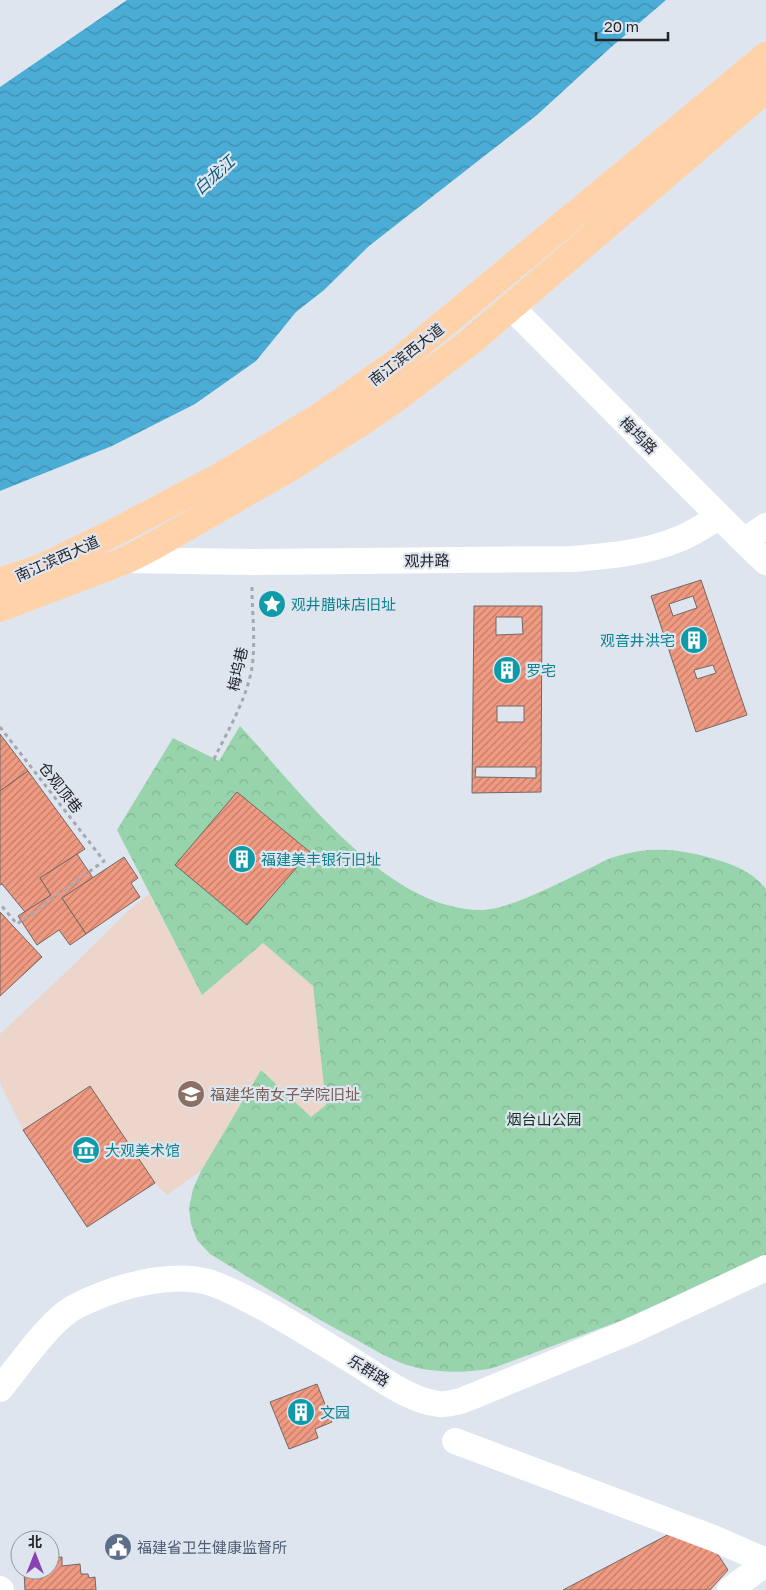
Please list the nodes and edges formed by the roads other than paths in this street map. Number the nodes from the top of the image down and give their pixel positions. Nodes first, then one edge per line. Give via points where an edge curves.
1 (766, 56) edge
2 (766, 89) edge
3 (511, 308) junction
4 (719, 517) junction
5 (766, 526) edge
6 (744, 541) junction
7 (126, 560) junction
8 (766, 562) edge
9 (0, 582) edge
10 (0, 608) edge
11 (766, 1268) edge
12 (0, 1389) edge
13 (455, 1441) dead end
14 (766, 1562) edge
15 (730, 1590) edge

1 - 9 main road, 南江滨西大道 via 407,354 318,418 223,476 121,529 41,568
2 - 3 main road, 南江滨西大道
3 - 4 street, 梅坞路
3 - 7 main road, 南江滨西大道 via 403,393 345,433
4 - 6 street, 梅坞路
4 - 7 street, 观井路 via 680,539 653,548 602,557 252,562
5 - 6 street
6 - 8 street, 梅坞路
7 - 10 main road, 南江滨西大道
11 - 12 street, 乐群路 via 629,1332 461,1401 439,1404 414,1396 314,1336 223,1288 208,1282 177,1279 147,1281 76,1306 46,1333
13 - 14 street via 713,1538
14 - 15 street

